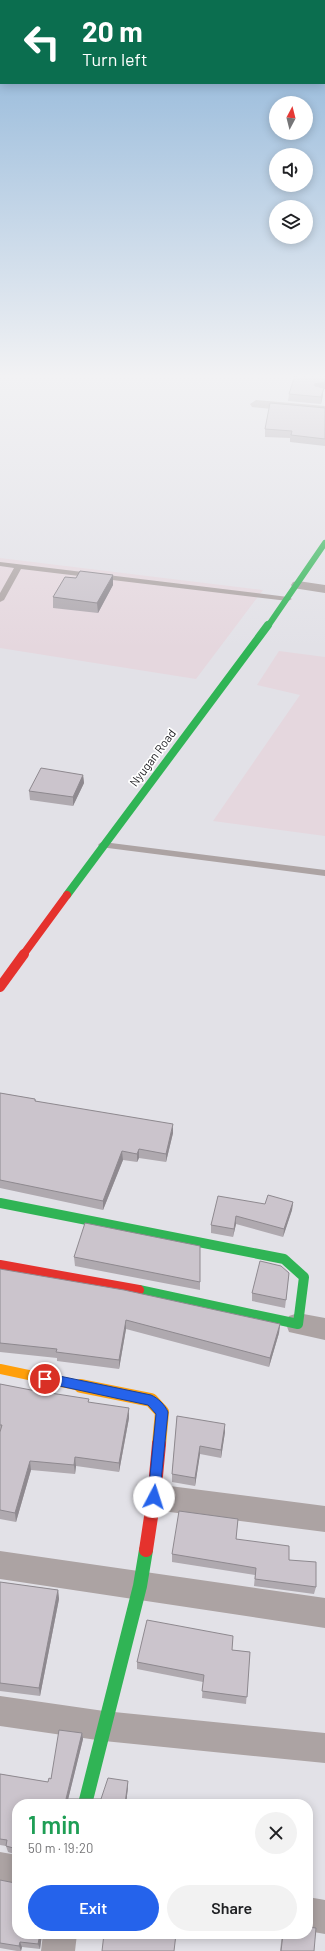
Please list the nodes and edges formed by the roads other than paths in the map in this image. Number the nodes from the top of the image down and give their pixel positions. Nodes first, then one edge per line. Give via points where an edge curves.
1 (325, 543) edge
2 (0, 564) edge
3 (20, 566) junction
4 (298, 585) junction
5 (325, 589) edge
6 (288, 599) junction
7 (0, 600) edge
8 (103, 845) junction
9 (325, 873) edge
10 (0, 987) edge
11 (0, 1203) edge
12 (0, 1265) edge
13 (298, 1324) junction
14 (325, 1329) edge
15 (0, 1369) edge
16 (154, 1497) junction
17 (325, 1518) edge
18 (0, 1565) edge
19 (140, 1586) junction
20 (325, 1613) edge
21 (0, 1711) edge
22 (104, 1726) junction
23 (325, 1748) edge
24 (86, 1799) edge
25 (0, 1868) edge
26 (12, 1870) edge
27 (313, 1915) edge
28 (325, 1917) edge
29 (59, 1939) edge
30 (58, 1951) edge

1 - 4 main road, Nyugan Road
2 - 3 lane
3 - 6 lane
3 - 7 lane
4 - 5 street
4 - 6 main road, Nyugan Road
6 - 8 main road, Nyugan Road
8 - 9 lane
8 - 10 main road, Nyugan Road
11 - 13 main road via 284,1259 304,1277
12 - 13 main road via 125,1287
13 - 14 street
15 - 16 main road via 151,1400 162,1412
16 - 17 street
16 - 19 main road
18 - 19 street
19 - 20 street
19 - 22 main road
21 - 22 street
22 - 23 street
22 - 24 main road
25 - 26 street
27 - 28 street
29 - 30 street

